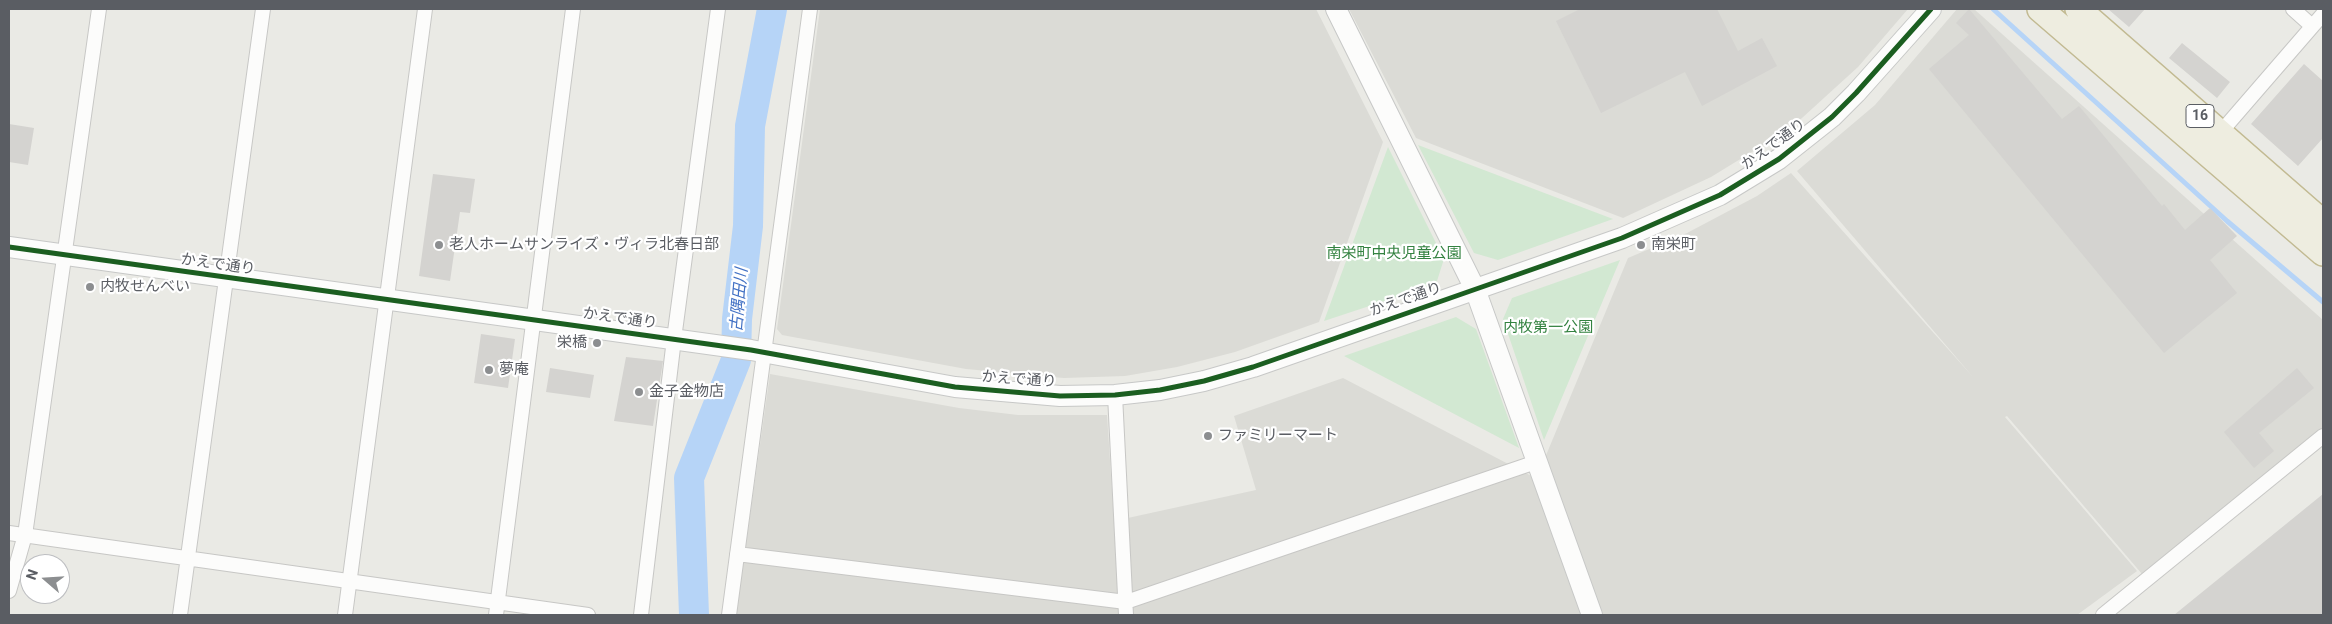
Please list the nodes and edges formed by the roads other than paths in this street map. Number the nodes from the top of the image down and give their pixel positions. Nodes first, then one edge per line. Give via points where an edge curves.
1 (99, 9) edge
2 (263, 9) edge
3 (425, 9) edge
4 (573, 9) edge
5 (718, 9) edge
6 (810, 9) edge
7 (1336, 9) edge
8 (1931, 9) edge
9 (2040, 9) edge
10 (2078, 9) edge
11 (2293, 9) edge
12 (2323, 14) edge
13 (2312, 26) junction
14 (2220, 133) junction
15 (2323, 222) edge
16 (9, 247) edge
17 (2323, 253) edge
18 (64, 256) junction
19 (226, 279) junction
20 (1475, 289) junction
21 (386, 301) junction
22 (533, 320) junction
23 (680, 340) junction
24 (758, 352) junction
25 (1115, 395) junction
26 (2323, 436) edge
27 (1536, 462) junction
28 (9, 533) edge
29 (25, 535) junction
30 (737, 554) junction
31 (188, 558) junction
32 (349, 581) junction
33 (9, 591) edge
34 (497, 609) edge
35 (1126, 609) edge
36 (180, 615) edge
37 (345, 615) edge
38 (588, 615) edge
39 (641, 615) edge
40 (729, 615) edge
41 (1592, 615) edge
42 (2103, 615) edge

1 - 18 street
2 - 19 street
3 - 21 street
4 - 22 street
5 - 23 street
6 - 24 street
7 - 20 street
8 - 20 street, かえで通り via 1832,118 1752,177 1674,217
9 - 17 highway, 16
10 - 14 highway, 16
11 - 13 street
12 - 13 street
13 - 14 street
14 - 15 highway, 16
16 - 18 street, かえで通り
18 - 19 street, かえで通り
18 - 29 street
19 - 21 street, かえで通り
19 - 31 street
20 - 25 street, かえで通り via 1204,381
20 - 27 street
21 - 22 street, かえで通り
21 - 32 street
22 - 23 street, かえで通り
22 - 34 street
23 - 24 street, かえで通り
23 - 39 street
24 - 25 street, かえで通り via 954,387 1032,396
24 - 30 street
25 - 35 street
26 - 42 street
27 - 35 street
27 - 41 street
28 - 29 street
29 - 31 street
29 - 33 street
30 - 35 street
30 - 40 street
31 - 32 street
31 - 36 street
32 - 34 street
32 - 37 street
34 - 38 street

